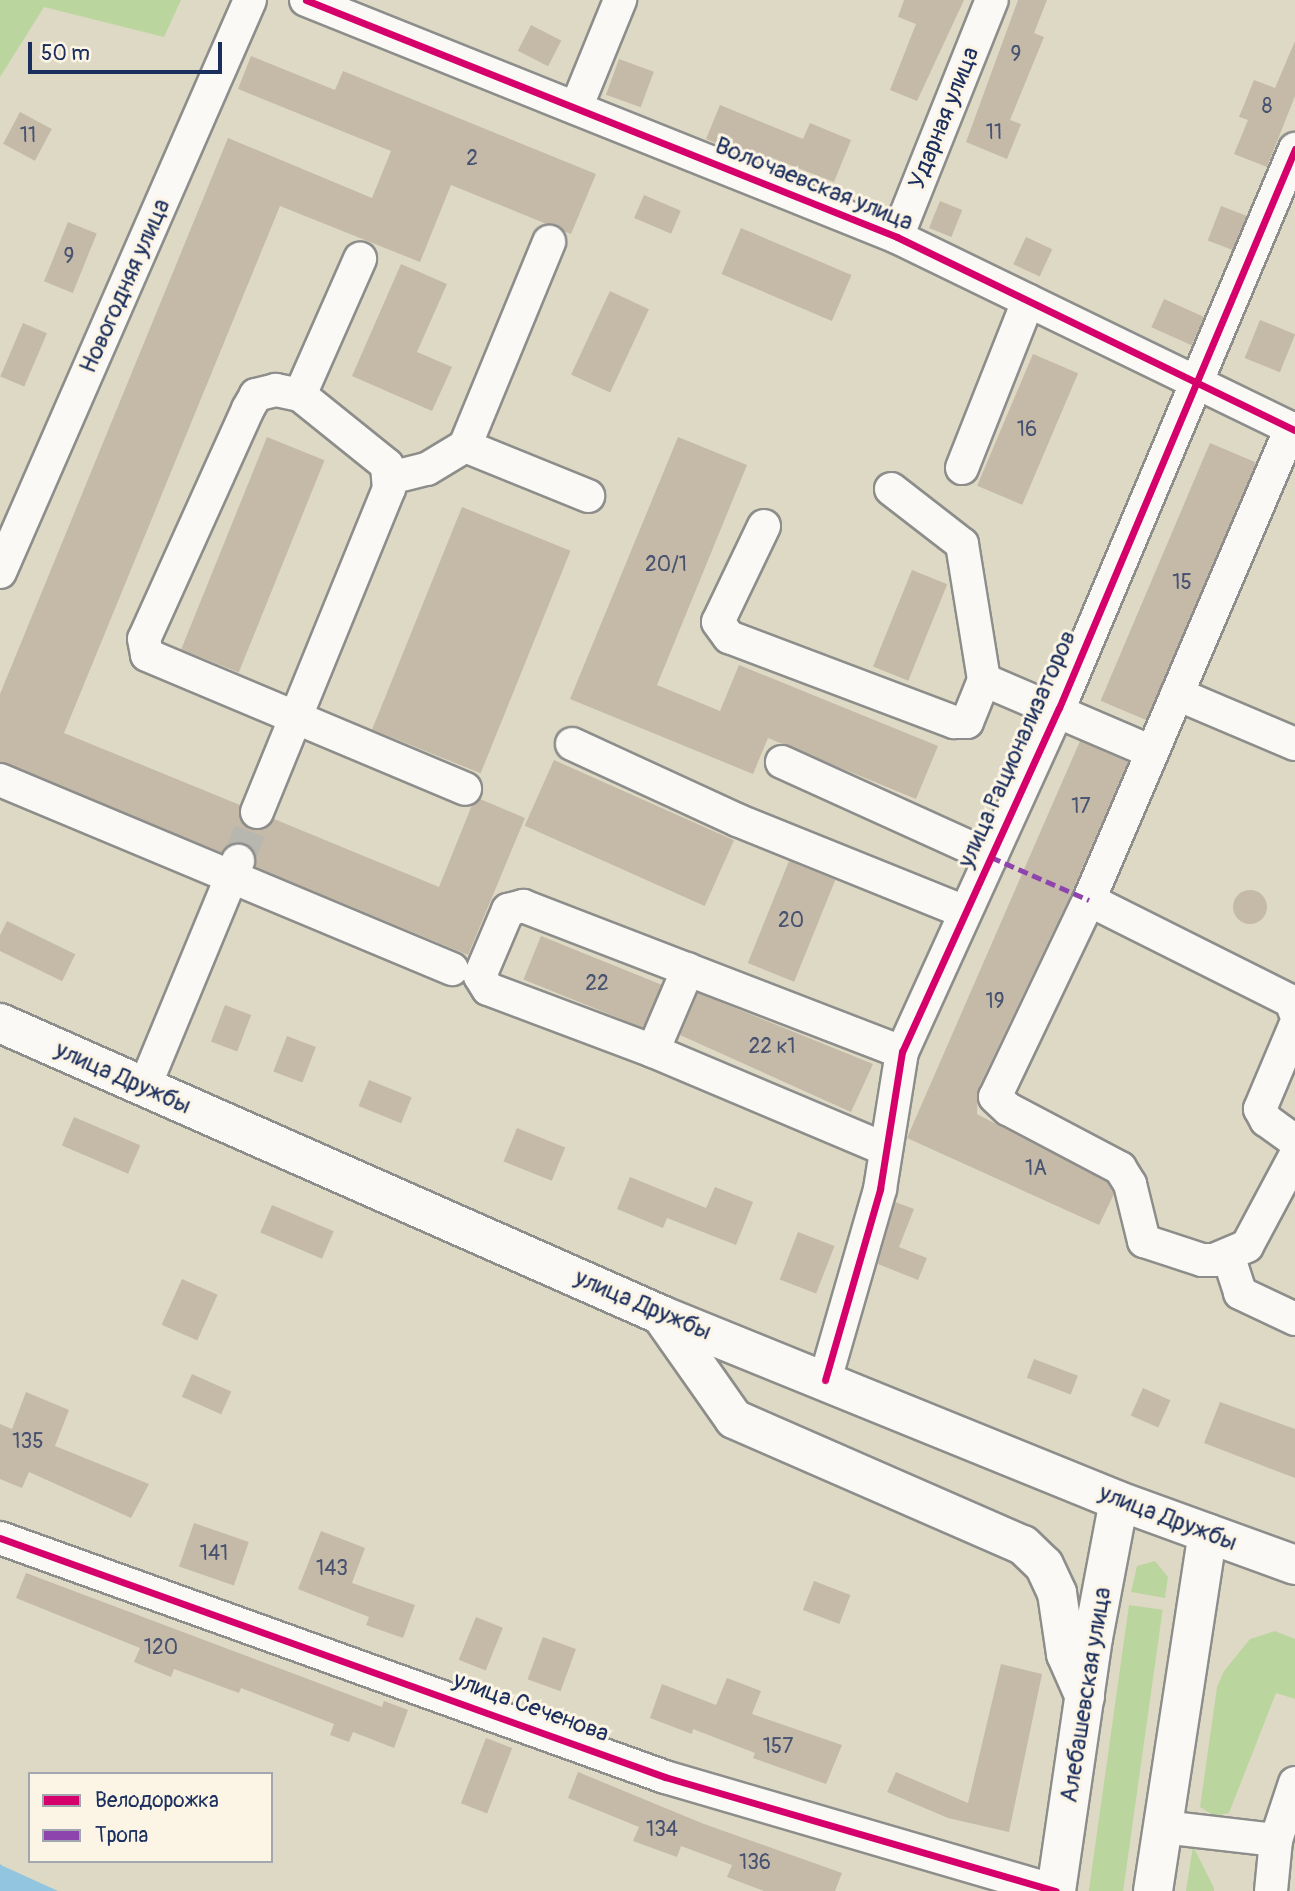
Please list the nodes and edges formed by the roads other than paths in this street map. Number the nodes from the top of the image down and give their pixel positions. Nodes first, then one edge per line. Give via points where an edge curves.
1 (250, 0) edge
2 (306, 0) edge
3 (620, 0) edge
4 (992, 0) edge
5 (576, 108) junction
6 (1295, 149) edge
7 (897, 237) junction
8 (549, 242) dead end
9 (360, 259) dead end
10 (1028, 301) junction
11 (1195, 385) junction
12 (300, 394) junction
13 (1293, 429) edge
14 (465, 446) junction
15 (962, 468) dead end
16 (390, 478) junction
17 (891, 489) dead end
18 (588, 496) dead end
19 (764, 526) dead end
20 (0, 572) edge
21 (984, 680) junction
22 (1177, 694) junction
23 (1059, 708) junction
24 (295, 717) junction
25 (572, 744) dead end
26 (1295, 744) edge
27 (1152, 752) junction
28 (782, 762) dead end
29 (0, 780) edge
30 (465, 789) dead end
31 (257, 812) tunnel mouth
32 (990, 857) junction
33 (235, 869) junction
34 (1089, 900) junction
35 (965, 912) junction
36 (452, 969) dead end
37 (688, 969) junction
38 (1295, 1012) edge
39 (0, 1023) edge
40 (1295, 1026) edge
41 (653, 1051) junction
42 (902, 1052) junction
43 (144, 1088) junction
44 (1295, 1141) edge
45 (885, 1149) junction
46 (1295, 1156) edge
47 (1228, 1255) junction
48 (661, 1315) junction
49 (1295, 1319) edge
50 (825, 1380) junction
51 (1119, 1501) junction
52 (1208, 1533) junction
53 (0, 1538) edge
54 (1295, 1565) edge
55 (1085, 1697) junction
56 (1295, 1783) edge
57 (1163, 1827) junction
58 (1276, 1839) junction
59 (1056, 1891) edge
60 (1153, 1891) edge
61 (1271, 1891) edge

1 - 20 street, Новогодняя улица
2 - 5 street, Волочаевская улица
3 - 5 street
4 - 7 street, Ударная улица
5 - 7 street, Волочаевская улица
6 - 11 street, улица Рационализаторов
7 - 10 street, Волочаевская улица
8 - 14 street
9 - 12 street
10 - 11 street, Волочаевская улица
10 - 15 street
11 - 13 street, Волочаевская улица
11 - 23 street, улица Рационализаторов
12 - 16 street via 387,465
12 - 24 street via 276,390 256,395 144,639 153,661
13 - 22 street
14 - 16 street via 427,470
14 - 18 street
16 - 24 street
17 - 21 street via 962,544
19 - 21 street via 718,622 730,637 954,722 967,722
21 - 23 street
22 - 26 street
22 - 27 street
23 - 27 street
23 - 32 street, улица Рационализаторов
24 - 30 street
24 - 31 street
25 - 35 street via 737,820
27 - 34 street
28 - 32 street
29 - 33 street
32 - 35 street, улица Рационализаторов
33 - 36 street
33 - 43 street
34 - 38 street via 1291,1001
34 - 47 street via 995,1097 1008,1109 1120,1168 1130,1184 1144,1241 1202,1260
35 - 42 street, улица Рационализаторов
37 - 41 street
37 - 41 street via 523,906 508,910 481,976 484,985
37 - 42 street
39 - 43 main road, улица Дружбы
40 - 44 street via 1260,1109 1266,1120
41 - 45 street
42 - 45 street, улица Рационализаторов
43 - 48 main road, улица Дружбы
45 - 50 street, улица Рационализаторов via 880,1189
46 - 47 street via 1247,1246
47 - 49 street via 1240,1293
48 - 50 main road, улица Дружбы
48 - 55 main road via 734,1419 1023,1545 1044,1565 1057,1593 1066,1654
50 - 51 main road, улица Дружбы
51 - 52 main road, улица Дружбы
51 - 55 main road, Алебашевская улица
52 - 54 main road, улица Дружбы
52 - 57 main road
53 - 59 street, улица Сеченова via 665,1777
55 - 59 main road, Алебашевская улица
56 - 58 street
57 - 58 street
57 - 60 main road
58 - 61 street

